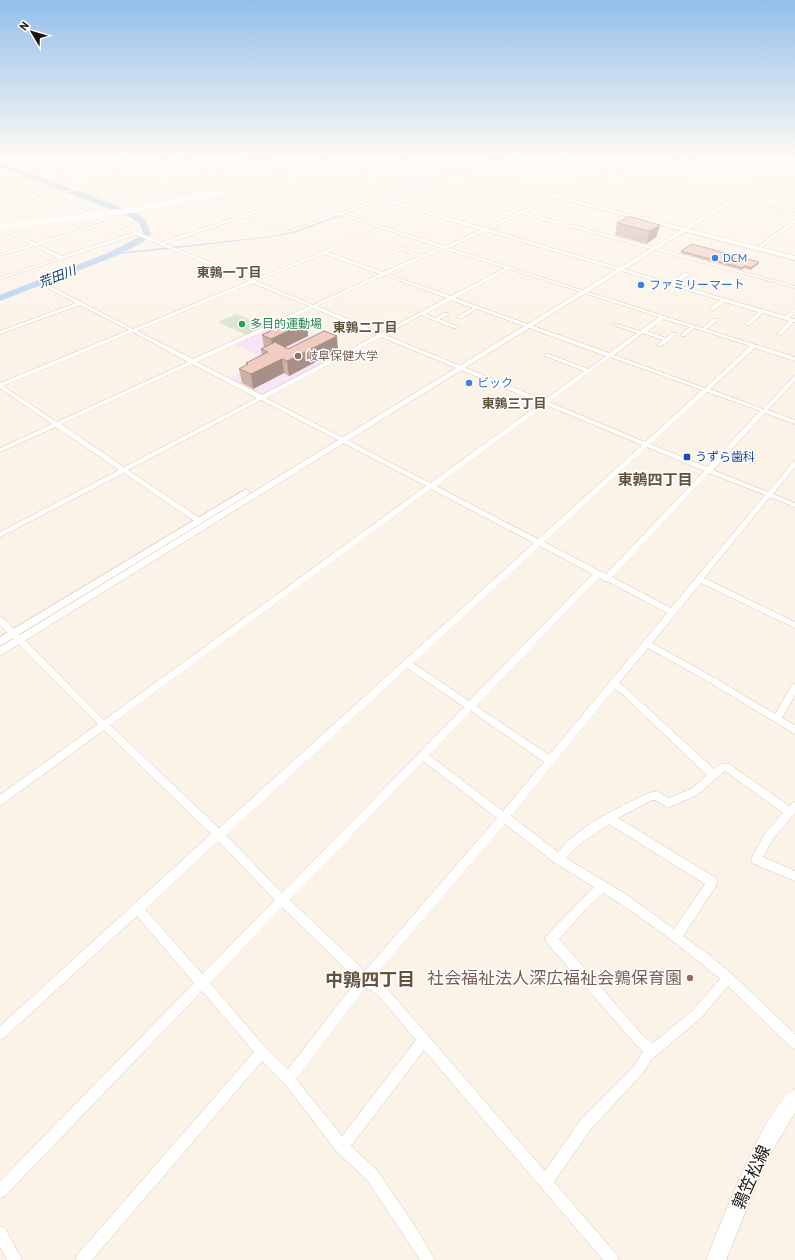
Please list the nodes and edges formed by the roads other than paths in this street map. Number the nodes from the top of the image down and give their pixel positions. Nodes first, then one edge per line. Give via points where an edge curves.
1 (71, 215) edge
2 (90, 215) edge
3 (96, 215) edge
4 (247, 215) edge
5 (343, 215) joint
6 (437, 215) edge
7 (515, 215) edge
8 (531, 215) edge
9 (632, 215) edge
10 (637, 215) edge
11 (707, 215) edge
12 (244, 216) junction
13 (795, 221) edge
14 (108, 222) junction
15 (0, 223) edge
16 (0, 227) edge
17 (383, 228) junction
18 (685, 228) junction
19 (484, 229) junction
20 (137, 234) junction
21 (161, 244) junction
22 (34, 245) junction
23 (761, 246) junction
24 (406, 247) dead end
25 (444, 247) junction
26 (652, 248) junction
27 (401, 249) junction
28 (323, 252) junction
29 (392, 253) dead end
30 (0, 255) edge
31 (795, 255) edge
32 (422, 256) junction
33 (62, 258) junction
34 (795, 258) edge
35 (508, 268) junction
36 (618, 269) junction
37 (384, 274) junction
38 (687, 274) dead end
39 (0, 278) edge
40 (252, 282) junction
41 (672, 284) junction
42 (48, 286) dead end
43 (795, 288) edge
44 (581, 291) junction
45 (452, 298) junction
46 (724, 300) junction
47 (80, 303) junction
48 (313, 306) junction
49 (478, 307) junction
50 (712, 309) dead end
51 (795, 310) edge
52 (762, 311) junction
53 (422, 314) junction
54 (446, 314) dead end
55 (460, 317) dead end
56 (662, 317) junction
57 (786, 318) junction
58 (436, 319) junction
59 (620, 320) dead end
60 (715, 320) dead end
61 (794, 320) edge
62 (615, 324) junction
63 (748, 324) dead end
64 (526, 325) junction
65 (455, 327) dead end
66 (610, 327) dead end
67 (694, 327) junction
68 (702, 330) junction
69 (132, 331) junction
70 (642, 332) junction
71 (0, 333) edge
72 (674, 334) dead end
73 (779, 334) dead end
74 (382, 335) junction
75 (683, 335) dead end
76 (667, 340) junction
77 (660, 344) dead end
78 (754, 346) junction
79 (547, 355) dead end
80 (611, 355) junction
81 (795, 359) edge
82 (192, 362) junction
83 (458, 367) junction
84 (589, 371) junction
85 (795, 378) edge
86 (0, 385) edge
87 (706, 390) junction
88 (261, 398) junction
89 (545, 402) junction
90 (765, 411) junction
91 (795, 422) edge
92 (57, 424) junction
93 (340, 439) junction
94 (646, 445) junction
95 (0, 450) edge
96 (795, 463) edge
97 (124, 470) junction
98 (708, 470) junction
99 (430, 486) junction
100 (768, 494) junction
101 (795, 504) edge
102 (199, 521) junction
103 (0, 535) edge
104 (538, 543) junction
105 (602, 576) junction
106 (700, 579) junction
107 (672, 612) junction
108 (0, 620) edge
109 (795, 625) edge
110 (17, 637) junction
111 (0, 642) edge
112 (647, 644) junction
113 (0, 652) edge
114 (407, 664) junction
115 (614, 684) junction
116 (795, 687) edge
117 (470, 706) junction
118 (777, 719) junction
119 (104, 725) junction
120 (795, 730) edge
121 (422, 755) junction
122 (550, 761) junction
123 (714, 775) junction
124 (0, 801) edge
125 (792, 809) edge
126 (504, 817) junction
127 (610, 819) junction
128 (218, 834) junction
129 (559, 859) junction
130 (795, 876) edge
131 (602, 886) junction
132 (281, 899) junction
133 (137, 908) junction
134 (675, 937) junction
135 (728, 978) junction
136 (365, 980) junction
137 (202, 981) junction
138 (0, 1034) edge
139 (424, 1040) junction
140 (795, 1043) edge
141 (653, 1051) junction
142 (262, 1052) junction
143 (288, 1079) junction
144 (795, 1098) edge
145 (342, 1147) junction
146 (546, 1182) junction
147 (0, 1191) edge
148 (0, 1233) edge
149 (15, 1260) edge
150 (82, 1260) edge
151 (428, 1260) edge
152 (612, 1260) edge
153 (716, 1260) edge

1 - 15 highway, bridge
2 - 14 street
3 - 16 highway, bridge
4 - 12 street
5 - 12 street via 288,232
5 - 17 street
6 - 19 street
7 - 19 street
8 - 26 street
9 - 18 main road
10 - 18 main road
11 - 18 street
12 - 21 street
13 - 23 street
14 - 20 street
14 - 22 street
16 - 22 street
17 - 25 street
17 - 28 street
18 - 23 main road
18 - 26 street
18 - 34 main road
19 - 25 street
19 - 36 street
20 - 21 street
20 - 33 street
21 - 40 street
22 - 30 street
22 - 33 street
23 - 31 main road
24 - 27 street
25 - 32 street
25 - 35 street
26 - 36 street
26 - 43 street
27 - 29 street
27 - 32 street
28 - 37 street
28 - 40 street
32 - 37 street
33 - 39 street
35 - 44 street
35 - 45 street
36 - 41 street
36 - 44 street
37 - 45 street
37 - 48 street
38 - 41 street
40 - 48 street
40 - 69 street
41 - 46 street
42 - 47 street
44 - 56 street
44 - 64 street
45 - 49 street
45 - 53 street
46 - 50 street
46 - 52 street
47 - 69 street
47 - 71 street
48 - 74 street
48 - 82 street
49 - 55 street
49 - 64 street
51 - 57 street
52 - 57 street
52 - 63 street
53 - 58 street
53 - 74 street
54 - 58 street
56 - 67 street
56 - 70 street
57 - 61 street
58 - 65 street
59 - 62 street
60 - 68 street
61 - 73 street
62 - 66 street
62 - 70 street
64 - 80 street
64 - 83 street
67 - 68 street
67 - 75 street
68 - 78 street
69 - 82 street
69 - 86 street
70 - 76 street
70 - 80 street
72 - 76 street
74 - 83 street
74 - 88 street
76 - 77 street
78 - 81 street
78 - 87 street
79 - 84 street
80 - 84 street
80 - 87 street
82 - 88 street
82 - 92 street
83 - 89 street
83 - 93 street
84 - 89 street
85 - 90 street
86 - 92 street
87 - 90 street
87 - 94 street
88 - 93 street
88 - 97 street
89 - 94 street
89 - 99 street
90 - 91 street
90 - 98 street
92 - 95 street
92 - 97 street
93 - 99 street
93 - 102 street
93 - 110 street
94 - 98 street
94 - 104 street
96 - 100 street
97 - 102 street
97 - 103 street
98 - 100 street
98 - 105 street
99 - 104 street
99 - 119 street
100 - 101 street
100 - 106 street
102 - 110 street
104 - 105 street
104 - 114 street
105 - 107 street
105 - 117 street
106 - 107 street
106 - 109 street
107 - 112 street
108 - 110 street
110 - 111 street
110 - 113 street
110 - 119 street
112 - 115 street
112 - 118 street
114 - 117 street
114 - 128 street
115 - 122 street
115 - 123 street
116 - 118 street
117 - 121 street
117 - 122 street
118 - 120 street
119 - 124 street
119 - 128 street
121 - 126 street
121 - 132 street
122 - 126 street
123 - 125 street via 726,767
123 - 127 street via 694,792 669,802 657,795 651,796
125 - 130 street via 769,836 756,859
126 - 129 street
126 - 136 street
127 - 129 street via 583,834 564,850
127 - 134 street via 712,882
128 - 132 street
128 - 133 street
129 - 131 street
131 - 134 street
131 - 141 street via 551,939 641,1042
132 - 136 street
132 - 137 street
133 - 137 street
133 - 138 street
134 - 135 street
135 - 140 street
135 - 141 street via 697,1014
136 - 139 street via 382,991
136 - 143 street
137 - 142 street
137 - 147 street
139 - 145 street
139 - 146 street
141 - 146 street via 586,1124
142 - 143 street
142 - 150 street
143 - 145 street
144 - 153 main road, 鶉笠松線 via 759,1155
145 - 151 street via 372,1175
146 - 152 street
148 - 149 street

